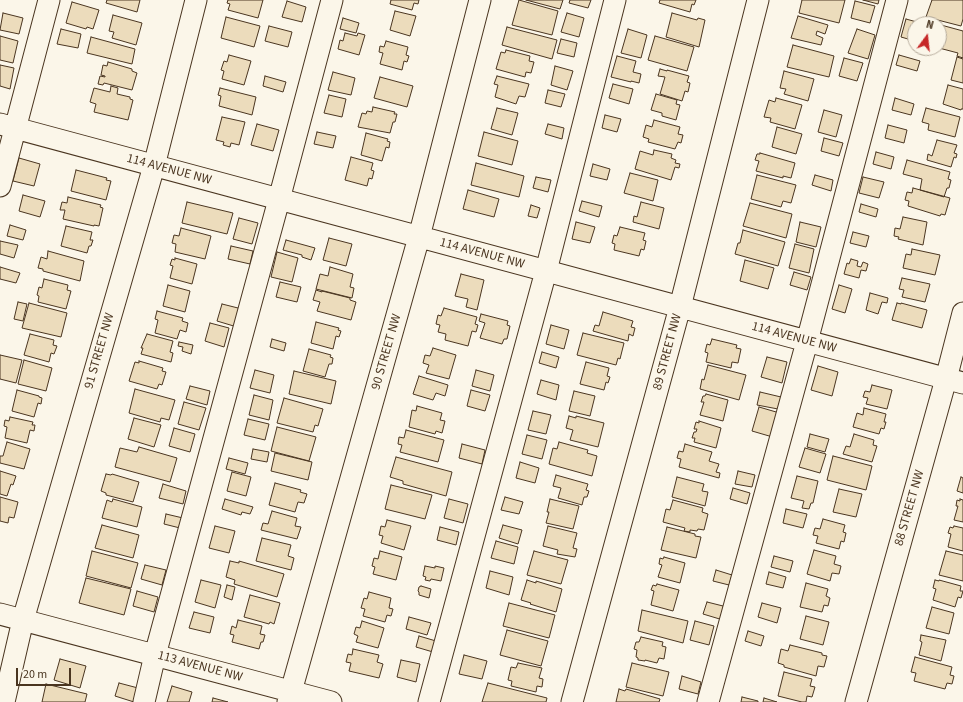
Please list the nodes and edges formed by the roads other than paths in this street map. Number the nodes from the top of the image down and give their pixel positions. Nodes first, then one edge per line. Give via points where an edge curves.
1 (49, 0) edge
2 (196, 0) edge
3 (332, 0) edge
4 (480, 0) edge
5 (615, 0) edge
6 (758, 0) edge
7 (896, 0) edge
8 (8, 126) edge
9 (154, 166) junction
10 (0, 186) edge
11 (279, 200) junction
12 (419, 237) junction
13 (546, 271) junction
14 (680, 307) junction
15 (963, 313) edge
16 (807, 342) junction
17 (955, 381) edge
18 (0, 614) edge
19 (23, 620) junction
20 (155, 655) junction
21 (290, 697) edge
22 (4, 702) edge
23 (144, 702) edge
24 (331, 702) edge
25 (429, 702) edge
26 (572, 702) edge
27 (708, 702) edge
28 (856, 702) edge

1 - 8 street
2 - 9 street, 91 STREET NW
3 - 11 street
4 - 12 street, 90 STREET NW
5 - 13 street
6 - 14 street, 89 STREET NW
7 - 16 street
8 - 9 street, 114 AVENUE NW
8 - 10 street
9 - 11 street, 114 AVENUE NW
9 - 19 street, 91 STREET NW
11 - 12 street, 114 AVENUE NW
11 - 20 street
12 - 13 street, 114 AVENUE NW
12 - 21 street, 90 STREET NW
13 - 14 street, 114 AVENUE NW
13 - 25 street
14 - 16 street, 114 AVENUE NW
14 - 26 street, 89 STREET NW
15 - 17 street, 88 STREET NW
16 - 17 street, 114 AVENUE NW
16 - 27 street
17 - 28 street, 88 STREET NW
18 - 19 street, 113 AVENUE NW
19 - 20 street, 113 AVENUE NW
19 - 22 street, 91 STREET NW
20 - 21 street, 113 AVENUE NW
20 - 23 street
21 - 24 street, 113 AVENUE NW

